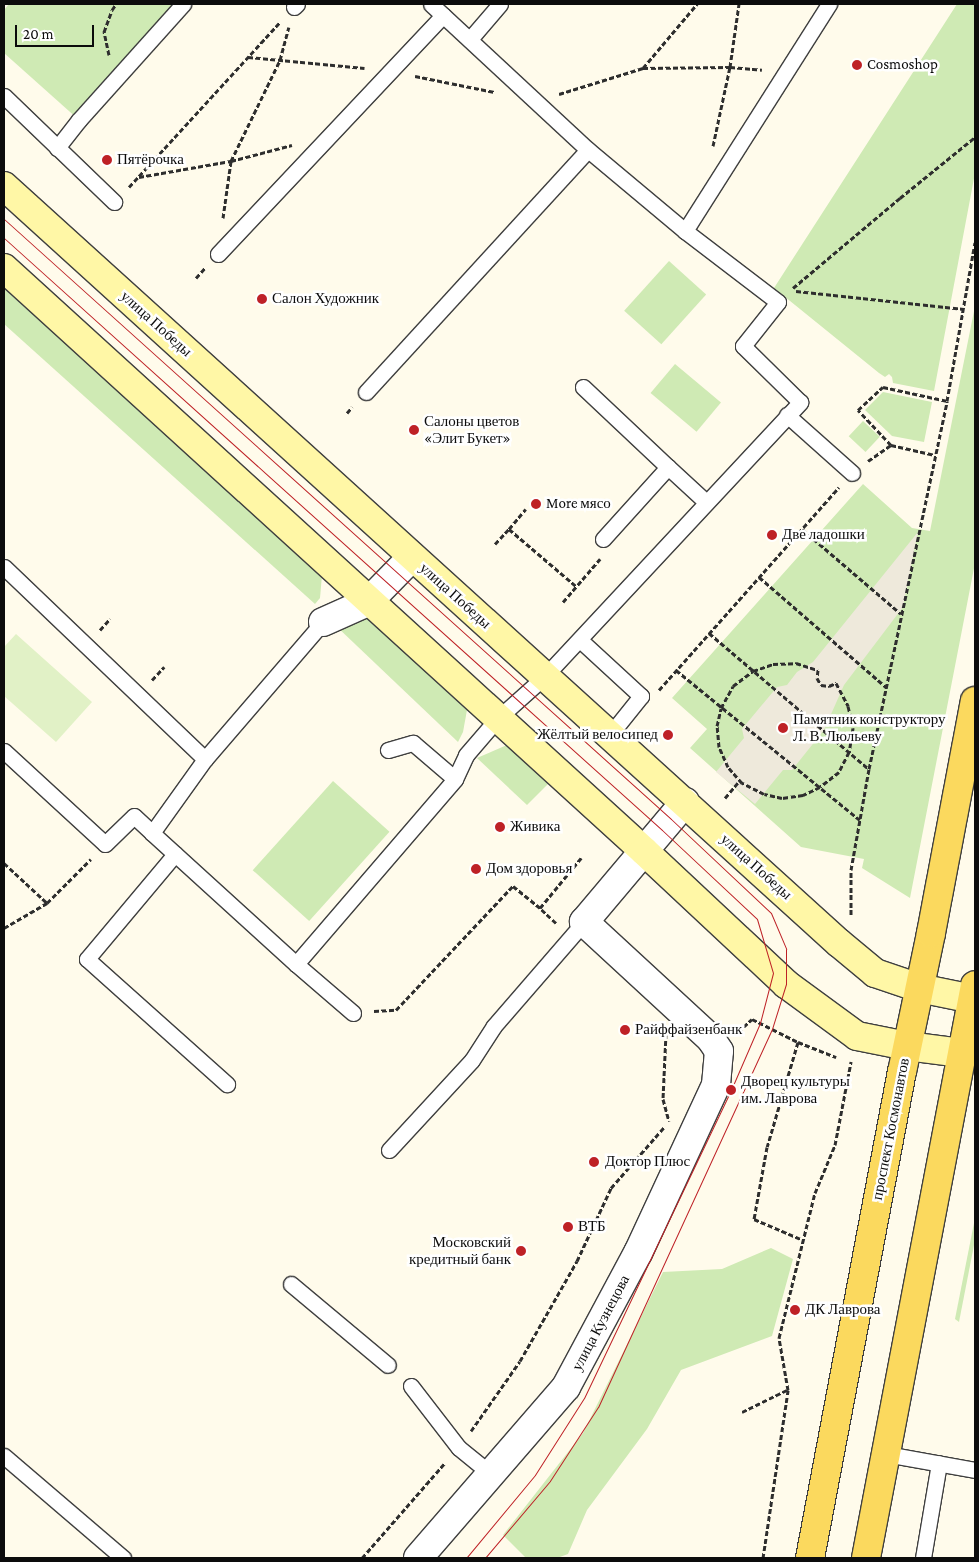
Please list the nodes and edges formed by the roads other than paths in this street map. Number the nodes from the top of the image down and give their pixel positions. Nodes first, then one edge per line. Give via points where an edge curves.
1 (183, 4) edge
2 (431, 4) edge
3 (500, 4) edge
4 (829, 4) edge
5 (444, 15) junction
6 (470, 39) junction
7 (4, 96) edge
8 (57, 148) junction
9 (588, 150) junction
10 (7, 194) edge
11 (114, 202) road end
12 (685, 231) junction
13 (218, 254) road end
14 (4, 268) edge
15 (583, 387) dead end
16 (366, 392) dead end
17 (787, 415) junction
18 (668, 467) junction
19 (852, 473) road end
20 (706, 502) junction
21 (602, 539) road end
22 (412, 557) junction
23 (4, 567) edge
24 (368, 602) junction
25 (323, 622) joint
26 (580, 640) junction
27 (544, 677) junction
28 (975, 701) edge
29 (497, 719) junction
30 (609, 736) junction
31 (388, 750) dead end
32 (4, 752) edge
33 (204, 759) junction
34 (455, 779) junction
35 (685, 802) junction
36 (152, 833) junction
37 (644, 851) junction
38 (175, 854) junction
39 (584, 922) junction
40 (296, 964) junction
41 (919, 988) junction
42 (974, 992) edge
43 (353, 1013) road end
44 (907, 1046) junction
45 (962, 1053) junction
46 (227, 1084) dead end
47 (389, 1150) dead end
48 (291, 1284) dead end
49 (388, 1365) dead end
50 (412, 1386) dead end
51 (886, 1454) junction
52 (4, 1456) edge
53 (940, 1463) junction
54 (975, 1470) edge
55 (491, 1474) junction
56 (123, 1558) edge
57 (418, 1558) edge
58 (810, 1558) edge
59 (866, 1558) edge
60 (923, 1558) edge

1 - 8 lane
2 - 5 lane
3 - 6 lane
4 - 12 lane
5 - 6 lane
5 - 13 lane
6 - 9 lane
7 - 8 lane
8 - 11 lane
9 - 12 lane
9 - 16 lane
10 - 22 main road, улица Победы
12 - 17 lane via 778,302 744,346 800,402
14 - 24 main road
15 - 18 lane
17 - 19 lane
17 - 20 lane
18 - 20 lane
18 - 21 lane
20 - 26 lane
22 - 24 street
22 - 27 main road, улица Победы
23 - 33 lane
24 - 25 street
24 - 29 main road
25 - 33 lane
26 - 27 lane
26 - 30 lane via 641,696
27 - 29 lane
27 - 30 main road, улица Победы
28 - 41 main road, проспект Космонавтов
29 - 34 lane via 466,755
29 - 37 main road
30 - 35 main road, улица Победы
31 - 34 lane via 413,743
32 - 36 lane via 105,844 134,816
33 - 36 lane
34 - 40 lane
35 - 37 street
35 - 41 main road, улица Победы via 876,973
36 - 38 lane
37 - 39 street
37 - 44 main road via 773,973 813,1006 857,1036
38 - 40 lane
38 - 46 lane via 87,959
39 - 47 lane via 494,1026 472,1060
39 - 55 street, улица Кузнецова via 711,1038 719,1051 716,1085 638,1253 566,1387
40 - 43 lane
41 - 42 main road, улица Победы
41 - 44 main road, проспект Космонавтов
42 - 45 main road
44 - 45 main road
44 - 58 main road, проспект Космонавтов
45 - 51 main road
48 - 49 lane
50 - 55 lane via 459,1448
51 - 53 lane
51 - 59 main road
52 - 56 lane
53 - 54 lane
53 - 60 lane
55 - 57 street, улица Кузнецова

